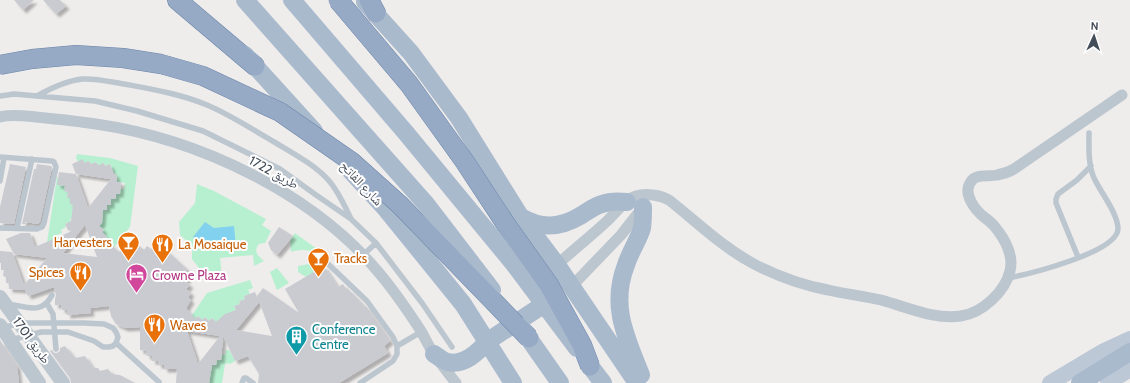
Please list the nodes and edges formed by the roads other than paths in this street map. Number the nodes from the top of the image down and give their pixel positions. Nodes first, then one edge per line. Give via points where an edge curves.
1 (177, 0) edge
2 (192, 0) edge
3 (245, 0) edge
4 (292, 0) edge
5 (338, 0) edge
6 (363, 0) edge
7 (373, 7) edge
8 (0, 65) edge
9 (255, 66) junction
10 (1122, 95) dead end
11 (0, 96) edge
12 (36, 97) junction
13 (0, 117) edge
14 (1089, 133) dead end
15 (2, 158) edge
16 (32, 160) junction
17 (1091, 166) junction
18 (0, 181) edge
19 (639, 201) junction
20 (520, 216) junction
21 (351, 219) junction
22 (0, 228) edge
23 (17, 228) junction
24 (376, 244) junction
25 (363, 255) junction
26 (318, 257) dead end
27 (1078, 257) junction
28 (564, 275) junction
29 (1008, 278) junction
30 (52, 295) dead end
31 (0, 297) edge
32 (47, 304) junction
33 (14, 305) dead end
34 (20, 323) junction
35 (54, 323) junction
36 (1, 326) edge
37 (54, 331) junction
38 (421, 332) junction
39 (28, 335) junction
40 (528, 338) junction
41 (1130, 339) edge
42 (11, 340) junction
43 (488, 341) junction
44 (116, 343) junction
45 (397, 346) junction
46 (452, 347) dead end
47 (56, 349) dead end
48 (1130, 352) edge
49 (434, 354) junction
50 (590, 366) junction
51 (1130, 369) edge
52 (159, 382) dead end
53 (39, 383) edge
54 (63, 383) edge
55 (242, 383) edge
56 (253, 383) edge
57 (360, 383) edge
58 (456, 383) edge
59 (513, 383) edge
60 (560, 383) edge
61 (602, 383) edge
62 (637, 383) edge
63 (644, 383) edge
64 (1050, 383) edge
65 (1080, 383) edge
66 (1108, 383) edge

1 - 9 highway
2 - 9 main road, شارع الفاتح
3 - 40 main road, bridge via 426,204
4 - 50 main road, bridge via 406,132 514,264
5 - 50 highway, bridge via 409,84 461,156 549,285 582,345
6 - 7 main road
7 - 20 main road via 411,52 459,118
8 - 40 highway, bridge via 76,55 161,64 203,76 280,112 352,162 400,206
9 - 43 main road, شارع الفاتح via 386,209 463,304
10 - 29 street via 1014,169 999,175 980,176 970,183 968,189 971,202 995,226 1010,252 1011,266
11 - 12 lane via 14,94
12 - 21 lane via 95,101 204,132 280,169
12 - 21 lane via 61,84 82,79 139,87 205,104 290,151 321,173 344,203
13 - 25 street, طريق 1722 via 20,116 116,127 161,138 207,155 253,175 291,197 338,231
14 - 17 lane
15 - 16 lane
15 - 18 lane
16 - 23 lane
16 - 23 lane via 52,161 56,167 43,225 40,228
17 - 27 lane via 1058,194 1056,199
17 - 27 lane via 1094,177 1114,214 1118,227 1117,234 1112,241
19 - 20 main road via 601,204 568,222 554,226 540,225
19 - 28 street via 605,223
19 - 28 street via 621,235
19 - 29 street via 662,196 719,242 773,273 811,286 882,300 936,315 962,316 978,310 993,299
19 - 63 main road via 641,230 622,274 619,307 623,330
20 - 28 main road
21 - 24 lane
22 - 23 lane
24 - 25 lane
24 - 46 lane
25 - 38 street, طريق 1722 via 408,311
26 - 45 lane via 367,301
27 - 29 lane
28 - 43 main road via 543,305
28 - 62 main road
30 - 32 lane
31 - 34 street, طريق 1701
32 - 33 lane via 39,308
32 - 35 lane via 52,311
34 - 35 lane
34 - 36 lane
34 - 39 street, طريق 1701
35 - 37 lane
35 - 44 lane via 104,324 116,332
36 - 42 street, طريق 1701
37 - 39 lane
37 - 44 lane via 85,337 103,347
37 - 47 lane
38 - 45 lane
38 - 49 street, طريق 1722
39 - 42 lane
39 - 54 street, طريق 1701
40 - 60 main road, bridge
41 - 64 main road via 1102,352
42 - 53 street, طريق 1701
43 - 49 main road via 474,355 460,362 446,362
43 - 59 main road, شارع الفاتح
44 - 52 lane
45 - 57 lane via 397,354 393,360
48 - 65 main road
49 - 58 street, طريق 1722
50 - 61 main road
51 - 66 main road
55 - 56 lane via 244,378

